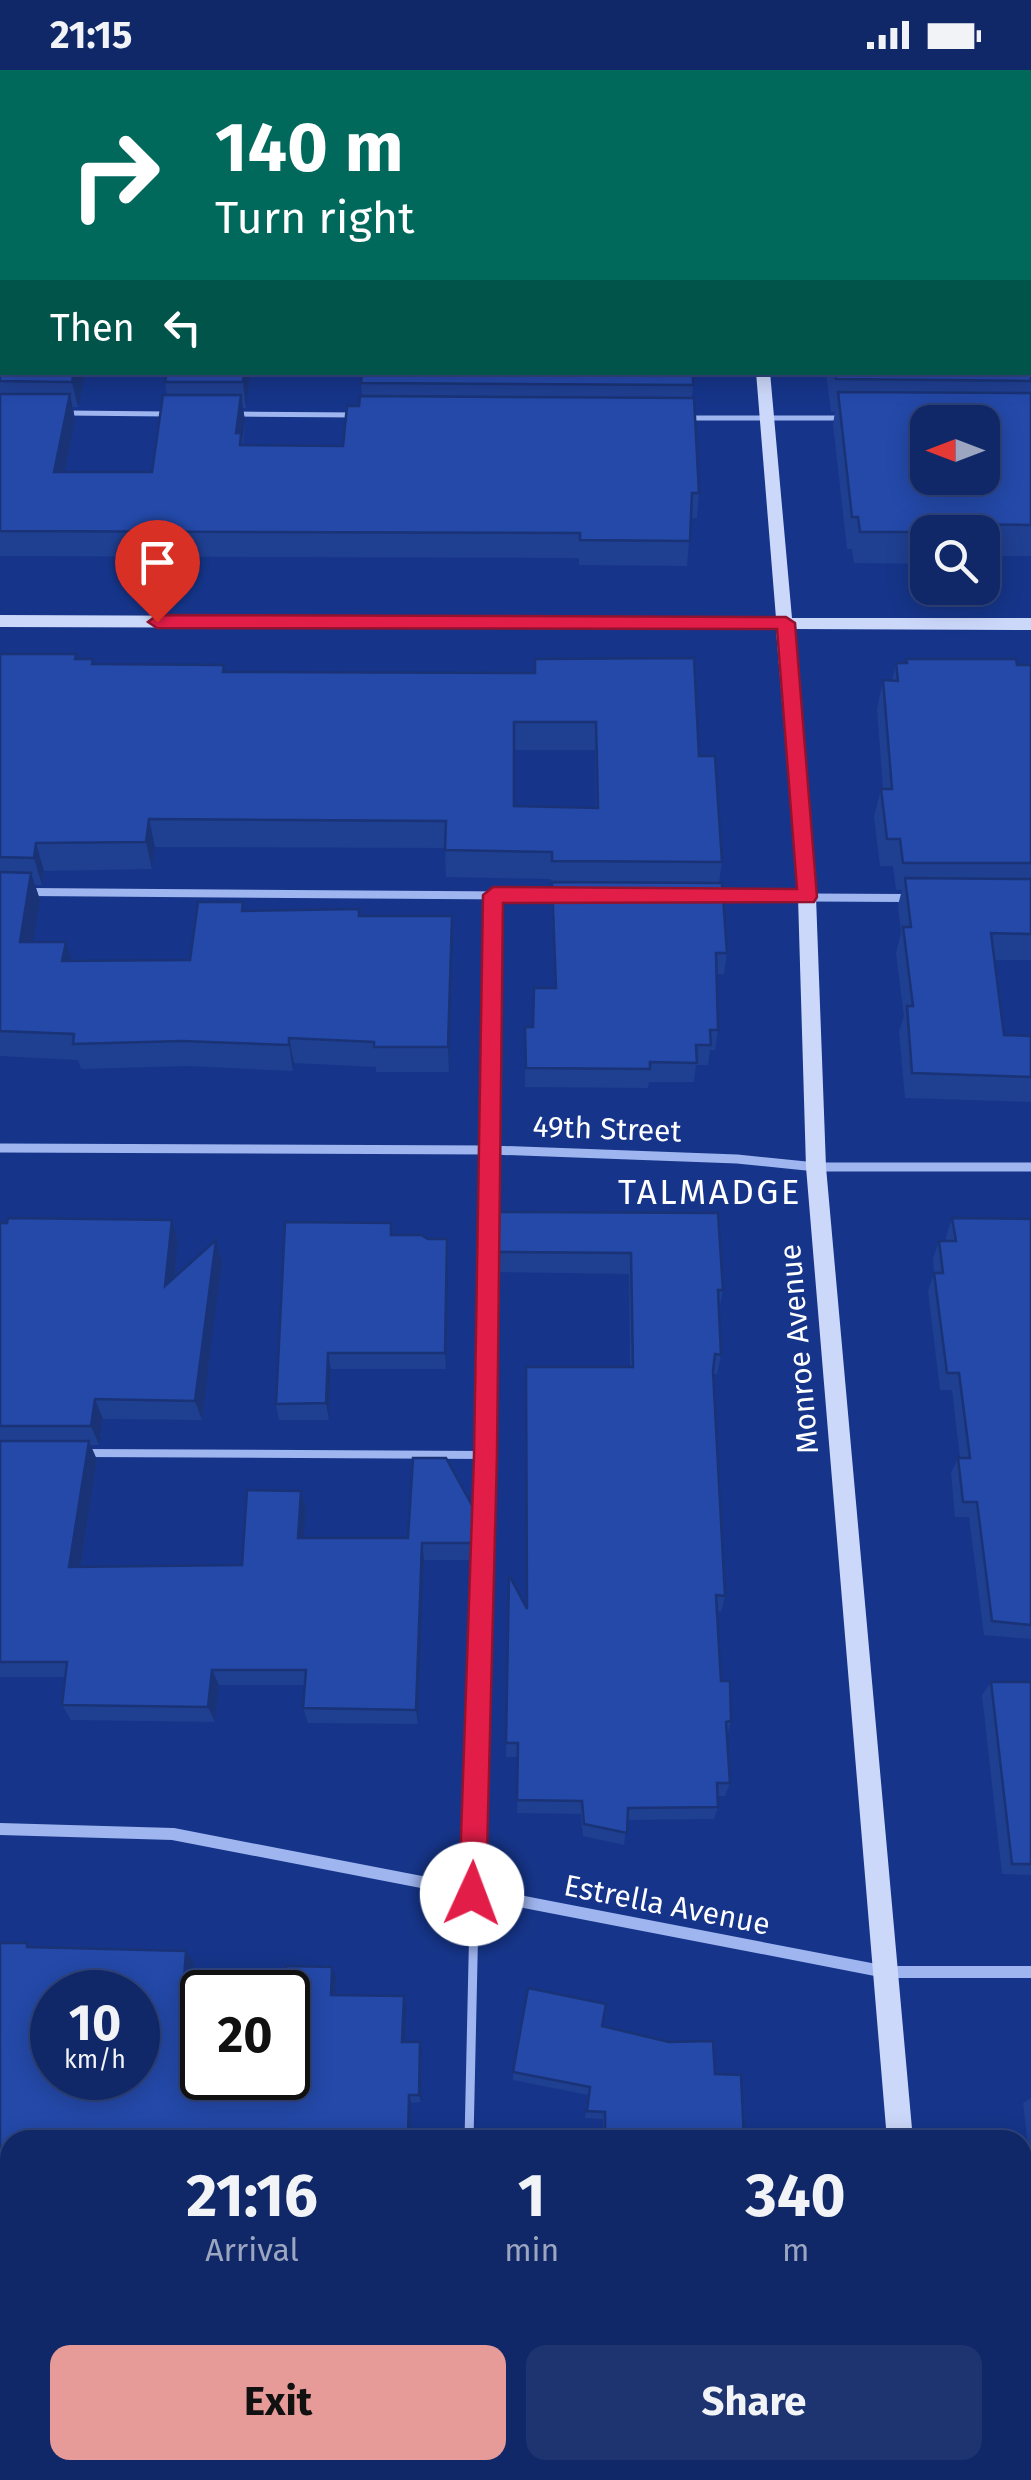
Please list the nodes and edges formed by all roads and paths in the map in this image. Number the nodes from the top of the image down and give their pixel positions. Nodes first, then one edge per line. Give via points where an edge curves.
1 (763, 375) edge
2 (59, 413) edge
3 (177, 414) edge
4 (216, 414) edge
5 (374, 415) edge
6 (668, 418) edge
7 (767, 418) junction
8 (861, 418) edge
9 (0, 621) edge
10 (786, 623) junction
11 (1031, 624) edge
12 (20, 892) edge
13 (493, 895) junction
14 (572, 896) edge
15 (709, 896) edge
16 (807, 897) junction
17 (919, 898) edge
18 (0, 1148) edge
19 (492, 1150) junction
20 (816, 1167) junction
21 (1031, 1167) edge
22 (78, 1452) edge
23 (486, 1455) junction
24 (0, 1829) edge
25 (472, 1894) junction
26 (886, 1972) junction
27 (1031, 1972) edge
28 (469, 2130) edge
29 (899, 2130) edge

1 - 7 street, Monroe Avenue
2 - 3 lane
4 - 5 lane
6 - 7 lane
7 - 8 lane
7 - 10 street, Monroe Avenue
9 - 10 street
10 - 11 street
10 - 16 street, Monroe Avenue
12 - 13 lane
13 - 14 lane
13 - 19 lane
15 - 16 lane
16 - 17 lane
16 - 20 street, Monroe Avenue
18 - 19 street, 49th Street
19 - 20 street, 49th Street
19 - 23 lane
20 - 21 street, 49th Street
20 - 26 street, Monroe Avenue
22 - 23 lane
23 - 25 lane
24 - 25 street, Estrella Avenue via 173,1834
25 - 26 street, Estrella Avenue
25 - 28 lane
26 - 27 street, Estrella Avenue
26 - 29 street, Monroe Avenue

